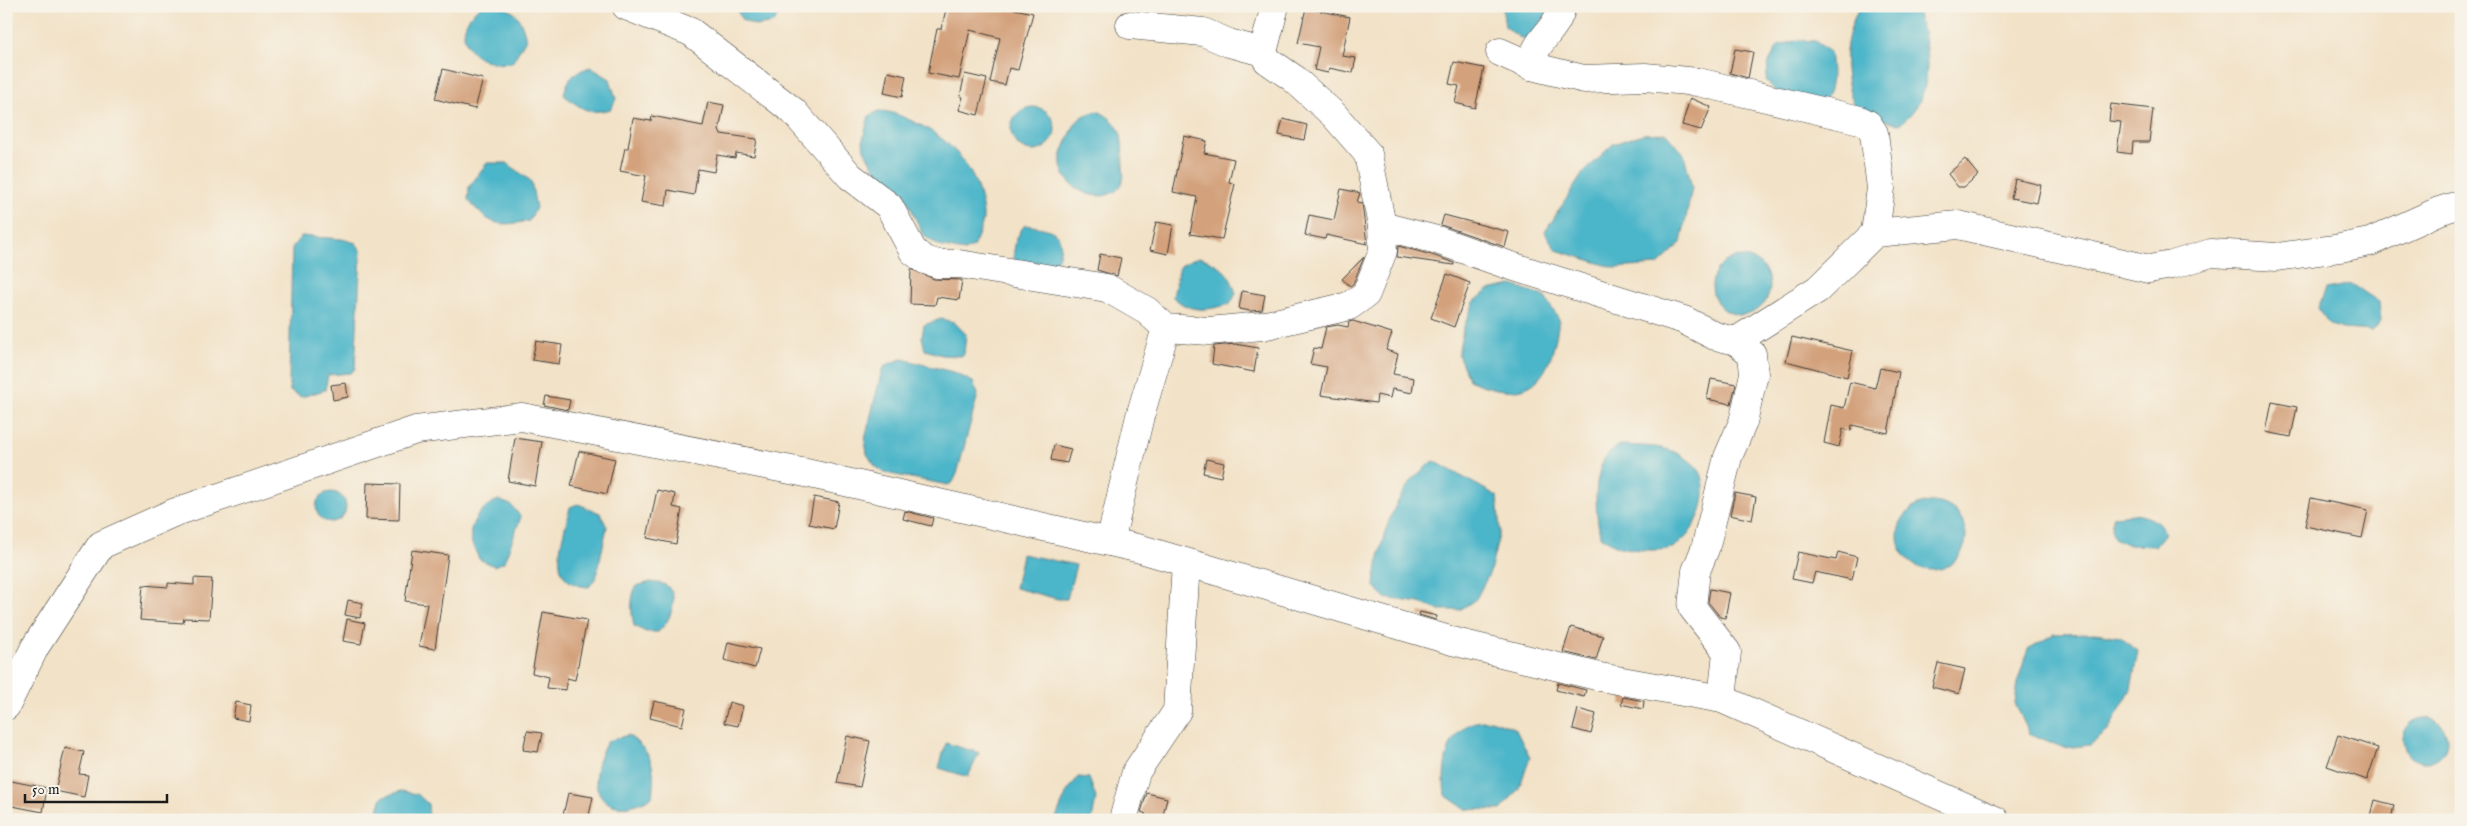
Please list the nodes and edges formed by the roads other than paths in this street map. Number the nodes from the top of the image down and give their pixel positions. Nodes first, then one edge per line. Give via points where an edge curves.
1 (626, 6) edge
2 (1275, 6) edge
3 (1562, 6) edge
4 (1130, 25) dead end
5 (1263, 52) junction
6 (1500, 52) dead end
7 (1531, 66) junction
8 (2461, 204) edge
9 (1382, 226) junction
10 (1876, 232) junction
11 (1166, 328) junction
12 (1736, 340) junction
13 (1110, 542) junction
14 (1186, 563) junction
15 (1722, 699) junction
16 (6, 706) edge
17 (1123, 820) edge
18 (1995, 820) edge

1 - 11 street via 691,32 793,111 850,176 889,206 913,251 925,260 1106,288 1147,311
2 - 5 street
3 - 7 street via 1559,21 1533,54
4 - 5 street via 1203,32
5 - 9 street via 1267,60 1293,78 1334,115 1368,154
6 - 7 street
7 - 10 street via 1584,79 1645,77 1698,82 1860,120 1868,124 1874,133 1881,188
8 - 10 street via 2370,242 2277,257 2211,253 2149,269 1958,224
9 - 11 street via 1383,251 1375,275 1366,294 1349,306 1262,326 1209,331
9 - 12 street via 1437,240 1684,320 1715,336
10 - 12 street via 1818,289
11 - 13 street via 1140,416
12 - 15 street via 1752,354 1754,374 1743,422 1728,457 1706,549 1696,571 1692,607 1727,652
13 - 14 street
13 - 16 street via 806,473 522,417 416,430 172,513 101,545 35,647
14 - 15 street via 1456,642 1600,677
14 - 17 street via 1177,712 1136,772
15 - 18 street

